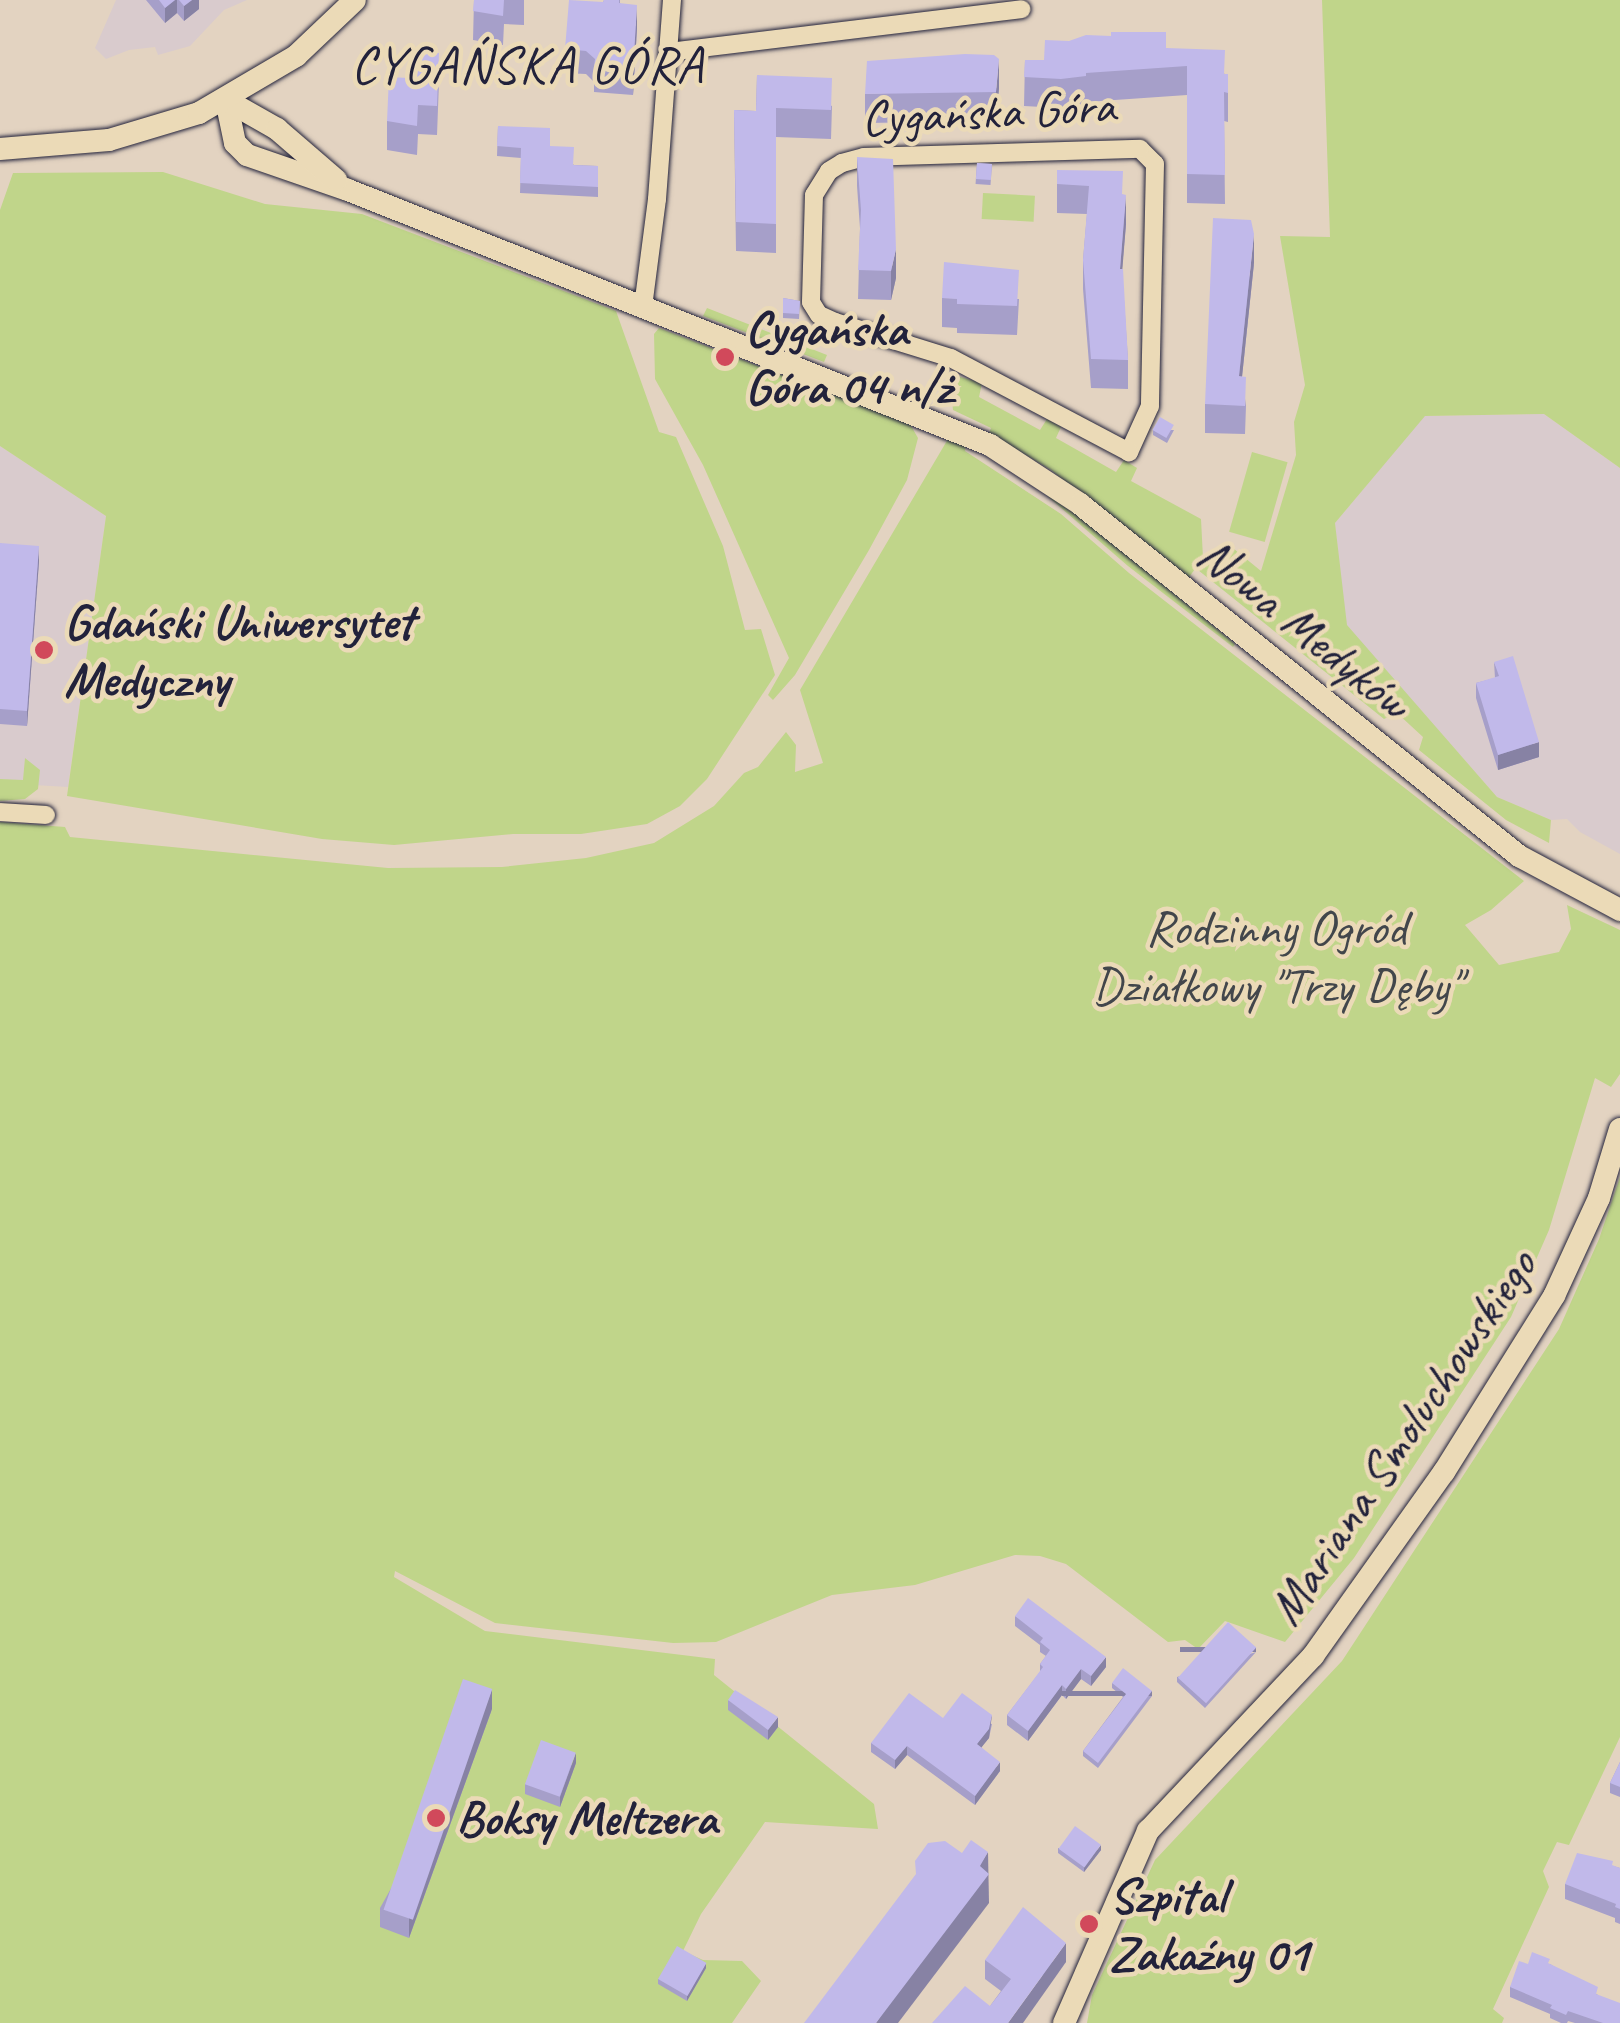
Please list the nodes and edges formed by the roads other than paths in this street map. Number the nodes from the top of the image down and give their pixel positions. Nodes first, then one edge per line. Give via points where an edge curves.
1 (355, 0) edge
2 (672, 0) edge
3 (1021, 9) dead end
4 (668, 52) junction
5 (226, 100) junction
6 (0, 150) edge
7 (348, 190) junction
8 (643, 308) junction
9 (1129, 452) joint
10 (0, 812) edge
11 (46, 815) dead end
12 (1620, 910) edge
13 (1620, 1129) edge
14 (1064, 2023) edge

1 - 5 street via 296,56
2 - 4 street
3 - 4 street, Cygańska Góra
4 - 8 street
5 - 6 street via 110,140
5 - 7 street via 277,129
5 - 7 street via 235,142 247,155
7 - 8 street
8 - 12 street, Nowa Medyków via 990,444 1046,479 1518,856
9 - 9 street, Cygańska Góra via 1150,406 1150,156 1140,150 864,157 829,171 814,195 810,293 819,315 951,358
10 - 11 street
13 - 14 street, Mariana Smoluchowskiego via 1574,1261 1504,1376 1312,1656 1148,1830

